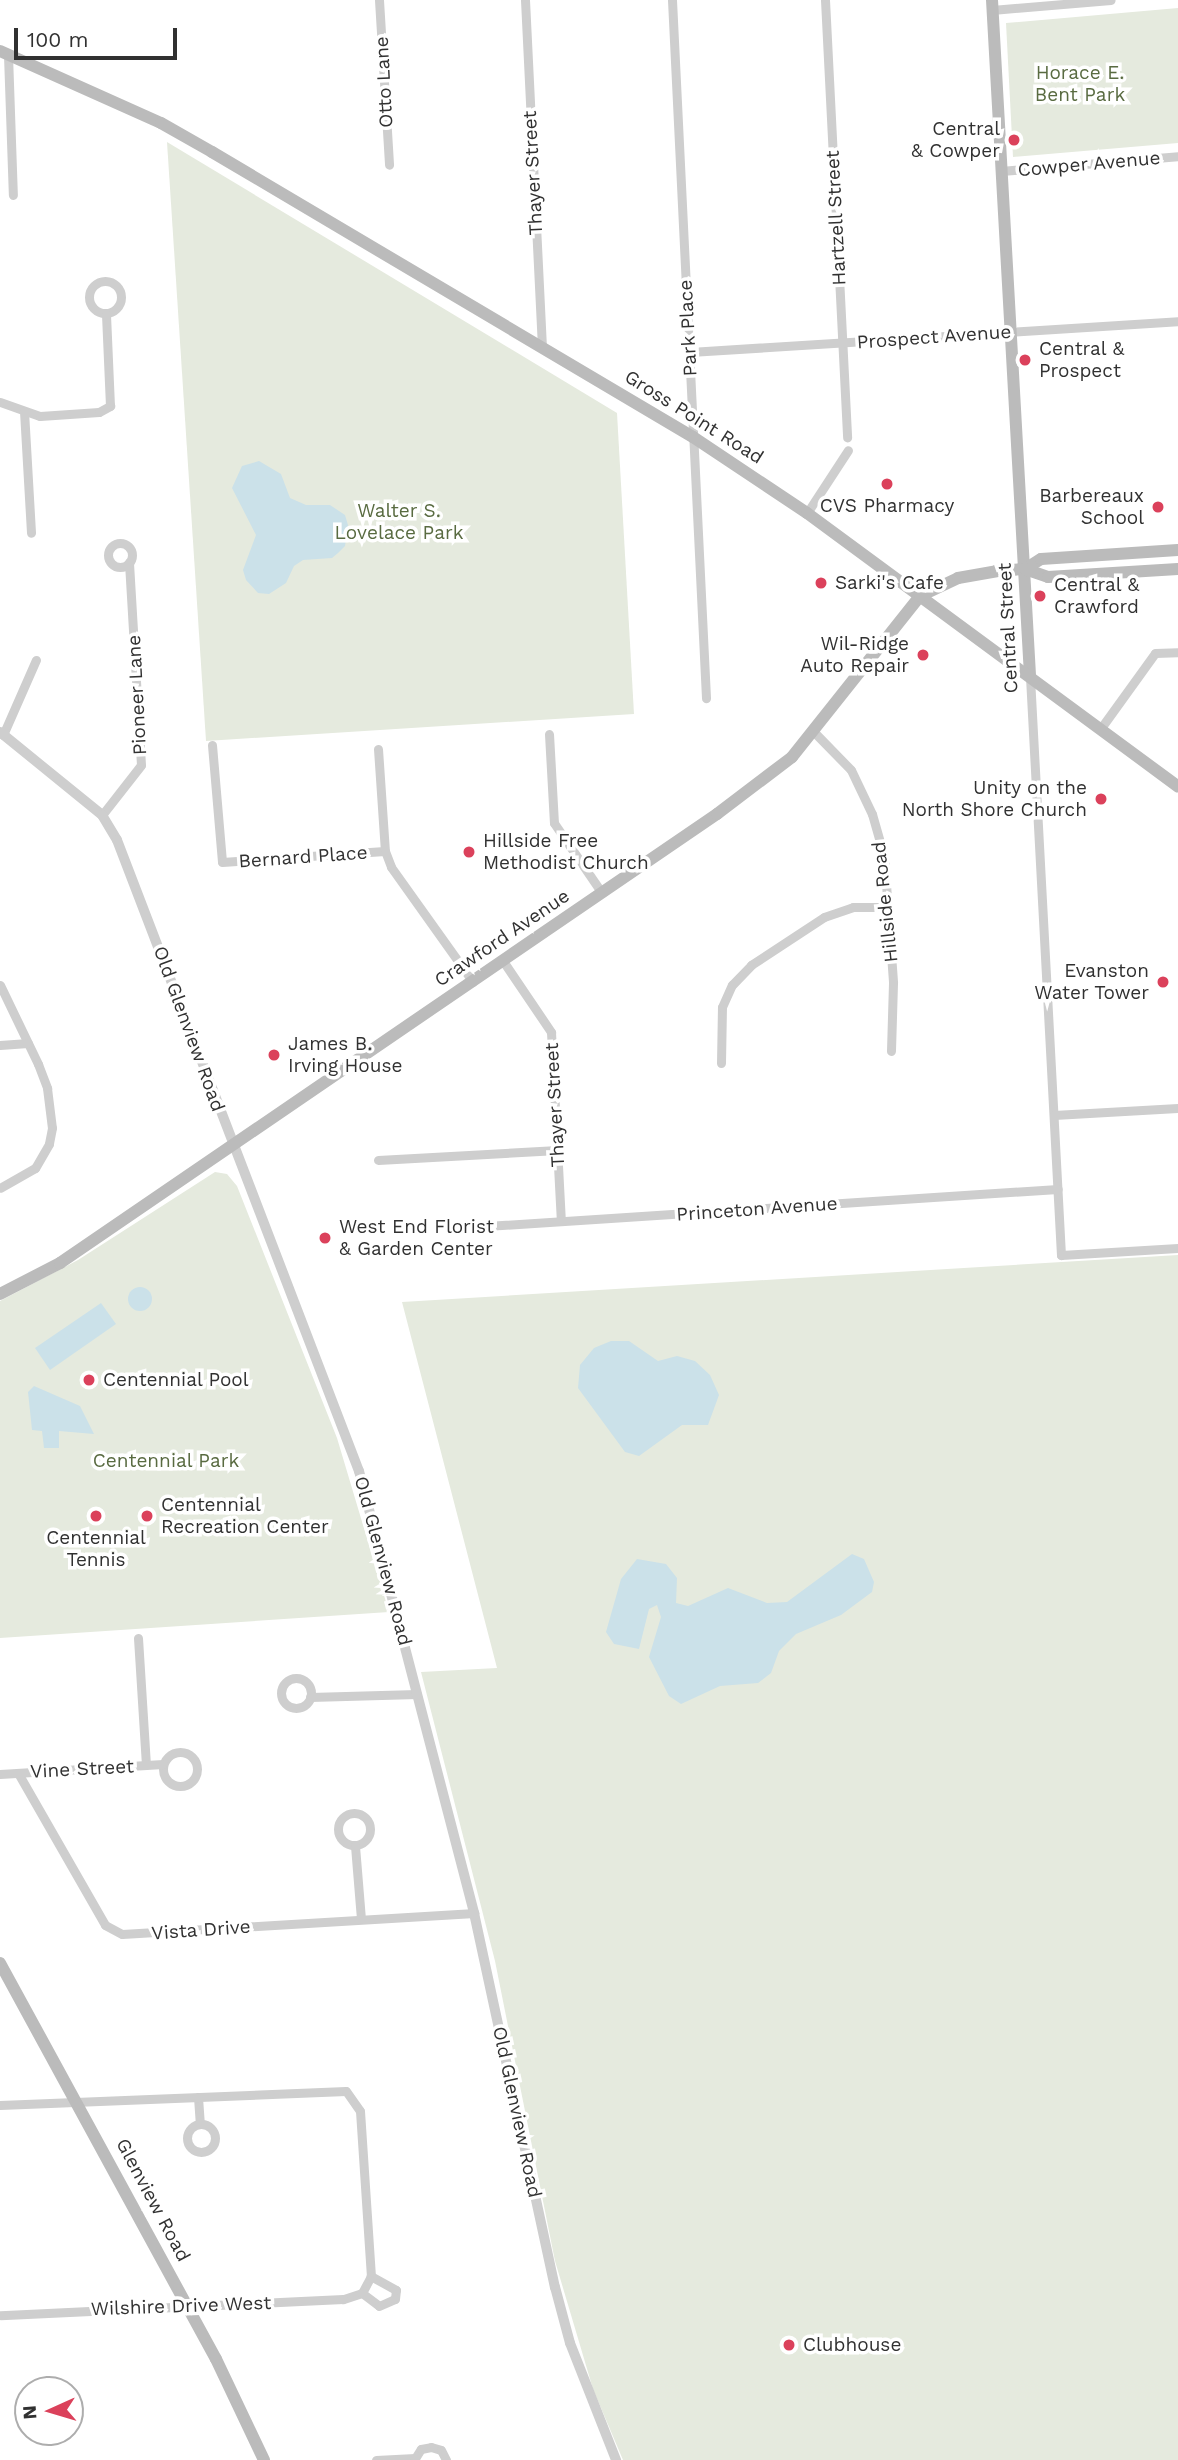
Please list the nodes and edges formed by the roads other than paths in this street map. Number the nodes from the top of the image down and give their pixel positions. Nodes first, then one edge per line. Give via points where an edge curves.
1 (379, 0) edge
2 (526, 0) edge
3 (672, 0) edge
4 (825, 0) edge
5 (1111, 0) edge
6 (992, 5) edge
7 (4, 53) edge
8 (1178, 156) edge
9 (389, 165) dead end
10 (1001, 171) junction
11 (13, 195) dead end
12 (106, 314) dead end
13 (1178, 321) edge
14 (1009, 332) junction
15 (842, 343) junction
16 (542, 346) junction
17 (690, 352) junction
18 (0, 402) edge
19 (24, 411) junction
20 (693, 437) junction
21 (848, 437) dead end
22 (848, 450) dead end
23 (807, 513) junction
24 (31, 533) dead end
25 (1178, 550) edge
26 (129, 562) dead end
27 (1025, 569) junction
28 (1178, 569) edge
29 (920, 596) junction
30 (1178, 652) edge
31 (36, 660) dead end
32 (1030, 675) junction
33 (706, 698) dead end
34 (1101, 728) junction
35 (813, 731) junction
36 (2, 734) edge
37 (550, 734) dead end
38 (212, 746) dead end
39 (378, 749) dead end
40 (1178, 786) edge
41 (102, 815) junction
42 (385, 851) junction
43 (602, 893) junction
44 (887, 906) junction
45 (503, 961) junction
46 (473, 982) junction
47 (0, 985) edge
48 (28, 1043) junction
49 (0, 1045) edge
50 (891, 1051) dead end
51 (721, 1063) dead end
52 (1178, 1108) edge
53 (1054, 1115) junction
54 (233, 1147) junction
55 (558, 1150) junction
56 (378, 1160) dead end
57 (0, 1188) edge
58 (1058, 1189) junction
59 (561, 1221) junction
60 (456, 1228) dead end
61 (1178, 1248) edge
62 (0, 1294) edge
63 (138, 1638) dead end
64 (418, 1694) junction
65 (310, 1697) dead end
66 (163, 1764) dead end
67 (146, 1765) junction
68 (18, 1773) junction
69 (0, 1774) edge
70 (355, 1846) dead end
71 (474, 1913) junction
72 (361, 1919) junction
73 (0, 1963) edge
74 (198, 2097) junction
75 (78, 2101) junction
76 (0, 2105) edge
77 (200, 2124) dead end
78 (371, 2276) junction
79 (362, 2294) junction
80 (187, 2305) junction
81 (0, 2315) edge
82 (414, 2459) edge
83 (264, 2460) edge
84 (376, 2460) edge
85 (446, 2460) edge
86 (616, 2460) edge

1 - 9 street, Otto Lane
2 - 16 street, Thayer Street
3 - 17 street, Park Place
4 - 15 street, Hartzell Street
5 - 6 street
6 - 10 main road, Central Street
7 - 11 street
7 - 16 main road, Gross Point Road via 161,123
8 - 10 street, Cowper Avenue
10 - 14 main road, Central Street
12 - 19 street via 110,406 99,412 47,416
13 - 14 street, Prospect Avenue
14 - 15 street, Prospect Avenue
14 - 27 main road, Central Street
15 - 17 street, Prospect Avenue
15 - 21 street, Hartzell Street
16 - 20 main road, Gross Point Road
17 - 20 street, Park Place
18 - 19 street
19 - 24 street
20 - 23 main road, Gross Point Road
20 - 33 street, Park Place
22 - 23 street
23 - 29 main road, Gross Point Road
25 - 27 main road, Crawford Avenue via 1041,559
26 - 41 street, Pioneer Lane via 141,765
27 - 28 main road, Crawford Avenue via 1048,577
27 - 29 main road, Crawford Avenue via 958,579
27 - 32 main road, Central Street
29 - 32 main road, Gross Point Road
29 - 35 main road, Crawford Avenue
30 - 34 street via 1155,653
31 - 36 street
32 - 34 main road, Gross Point Road
32 - 53 street, Central Street
34 - 40 main road, Gross Point Road
35 - 43 main road, Crawford Avenue via 792,757
35 - 44 street, Hillside Road via 851,770 872,814 884,856
36 - 41 street, Old Glenview Road
37 - 43 street via 554,823
38 - 42 street, Bernard Place via 222,862
39 - 42 street
41 - 54 street, Old Glenview Road via 124,856
42 - 46 street via 391,867
43 - 45 main road, Crawford Avenue
44 - 50 street, Hillside Road via 893,984
44 - 51 street via 853,908 824,917 751,965 732,985 722,1007
45 - 46 main road, Crawford Avenue
45 - 55 street, Thayer Street via 551,1032
46 - 54 main road, Crawford Avenue
47 - 48 street
48 - 49 street
48 - 57 street via 47,1088 52,1113 49,1144 35,1168
52 - 53 street
53 - 58 street, Central Street
54 - 62 main road, Crawford Avenue via 60,1263
54 - 64 street, Old Glenview Road via 359,1471
55 - 56 street
55 - 59 street, Thayer Street
58 - 59 street, Princeton Avenue
58 - 61 street, Central Street via 1061,1255
59 - 60 street, Princeton Avenue
63 - 67 street
64 - 65 street
64 - 71 street, Old Glenview Road
66 - 67 street, Vine Street
67 - 68 street, Vine Street
68 - 69 street, Vine Street
68 - 72 street, Vista Drive via 112,1930 130,1934
70 - 72 street
71 - 72 street, Vista Drive
71 - 86 street, Old Glenview Road via 555,2287 570,2343
73 - 75 main road, Glenview Road
74 - 75 street
74 - 77 street
74 - 78 street via 346,2091 360,2111
75 - 76 street
75 - 80 main road, Glenview Road
78 - 79 street
78 - 79 street, Wilshire Drive West via 396,2290 395,2300 379,2306
79 - 80 street, Wilshire Drive West via 343,2299
80 - 81 street, Wilshire Drive West
80 - 83 main road, Glenview Road
82 - 84 street
82 - 85 street via 431,2446

